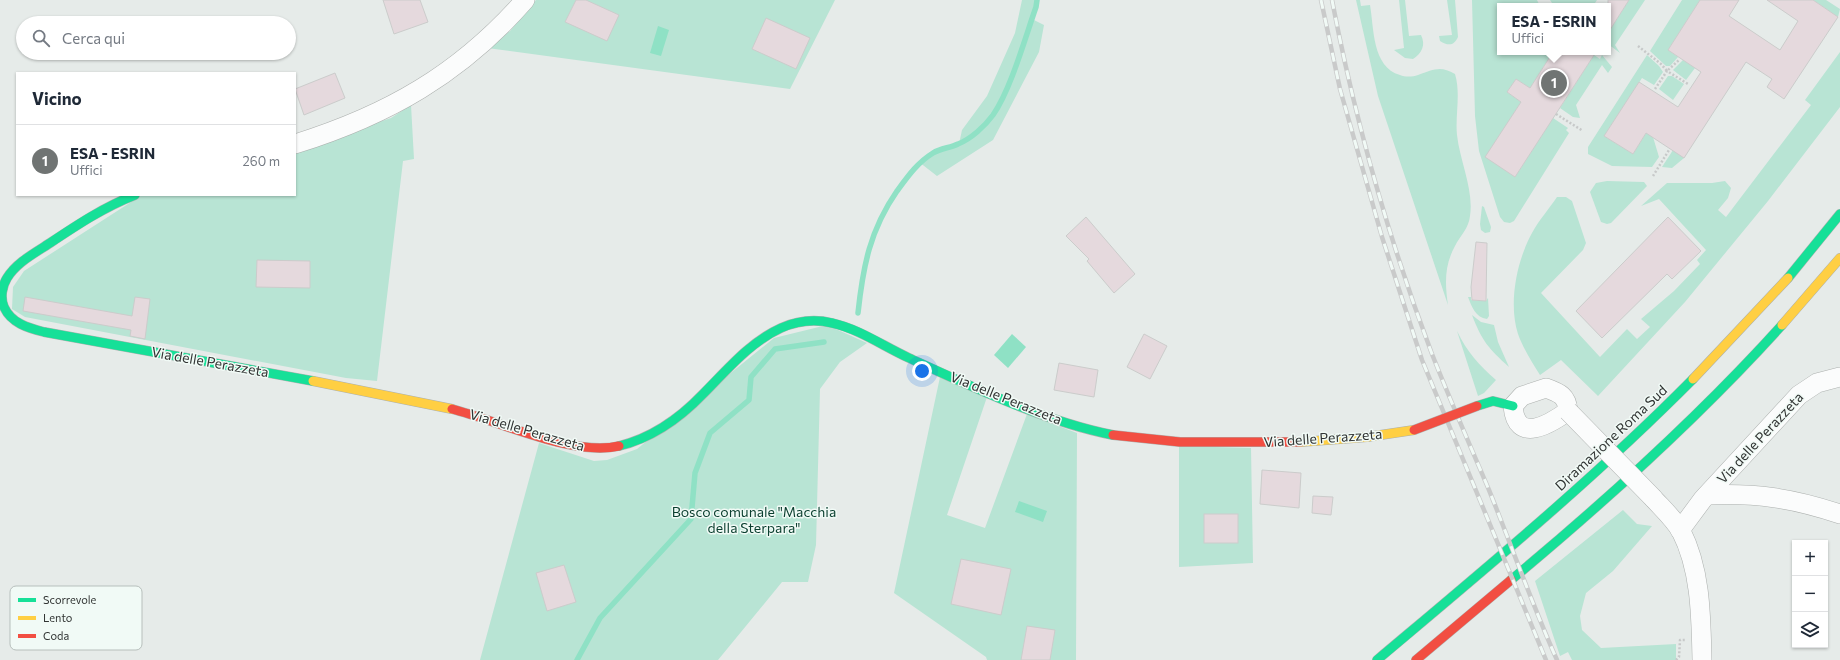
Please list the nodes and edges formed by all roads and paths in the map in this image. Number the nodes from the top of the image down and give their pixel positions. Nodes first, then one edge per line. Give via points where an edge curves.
1 (525, 0) edge
2 (1638, 46) dead end
3 (1679, 60) dead end
4 (1668, 72) junction
5 (1688, 84) dead end
6 (1655, 89) dead end
7 (1556, 114) dead end
8 (1583, 131) dead end
9 (296, 144) edge
10 (1669, 150) dead end
11 (1653, 176) dead end
12 (133, 196) edge
13 (1840, 214) edge
14 (1840, 258) edge
15 (1840, 377) edge
16 (1513, 406) junction
17 (1568, 411) junction
18 (1706, 495) junction
19 (1840, 514) edge
20 (1680, 530) junction
21 (1680, 640) dead end
22 (1377, 660) edge
23 (1416, 660) edge
24 (1676, 660) edge
25 (1702, 660) edge

1 - 9 street via 471,54 425,87 381,111
2 - 4 path
3 - 4 path
4 - 5 path
4 - 6 path
7 - 8 path
10 - 11 path
12 - 16 main road, Via delle Perazzeta, bridge via 75,226 15,268 3,286 1,297 3,309 8,317 26,327 52,334 425,403 569,445 591,449 605,449 625,444 664,427 690,407 755,343 783,328 817,320 848,328 903,356 1045,415 1120,436 1172,442 1284,443 1344,439 1414,430 1493,401
13 - 22 main road, Diramazione Roma Sud via 1764,304 1666,407 1532,529
14 - 23 main road via 1782,326 1664,444 1577,524
15 - 18 street, Via delle Perazzeta via 1817,383 1799,394
16 - 17 street via 1518,421 1532,430
16 - 17 street via 1522,396 1546,388 1563,395 1568,403
17 - 20 street, bridge via 1653,498
18 - 19 street via 1752,494 1776,497
18 - 20 street, Via delle Perazzeta
20 - 25 street via 1696,580
21 - 24 path via 1679,657

